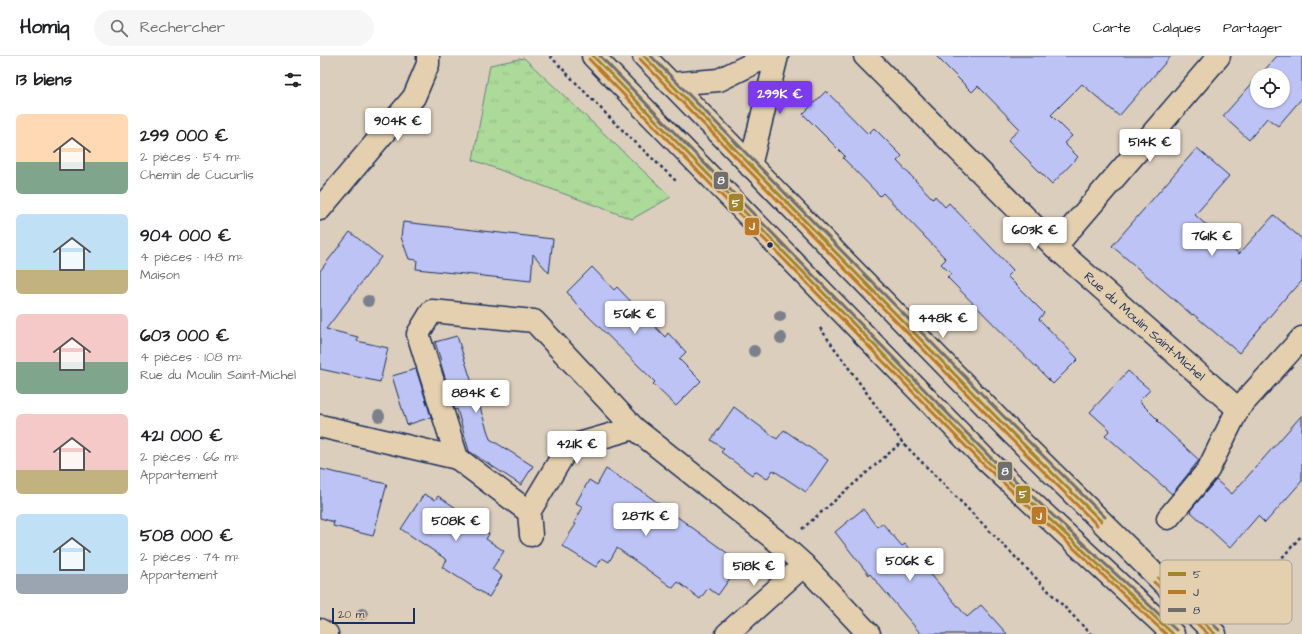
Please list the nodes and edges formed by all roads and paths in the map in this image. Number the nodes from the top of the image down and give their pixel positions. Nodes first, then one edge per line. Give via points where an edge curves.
1 (428, 56) edge
2 (550, 56) edge
3 (593, 56) edge
4 (644, 56) edge
5 (768, 56) edge
6 (777, 56) edge
7 (865, 56) edge
8 (1219, 56) edge
9 (671, 84) junction
10 (750, 166) junction
11 (677, 182) dead end
12 (320, 209) edge
13 (1055, 247) junction
14 (820, 328) dead end
15 (1302, 338) edge
16 (1238, 409) junction
17 (320, 426) edge
18 (634, 428) junction
19 (902, 442) junction
20 (458, 458) junction
21 (528, 512) junction
22 (1168, 518) dead end
23 (531, 535) dead end
24 (1302, 535) edge
25 (784, 546) junction
26 (1280, 560) edge
27 (804, 565) junction
28 (1160, 580) edge
29 (1160, 622) edge
30 (1162, 624) edge
31 (1205, 624) edge
32 (1224, 624) edge
33 (320, 630) edge
34 (327, 634) edge
35 (727, 634) edge
36 (869, 634) edge
37 (1090, 634) edge
38 (1173, 634) edge
39 (1215, 634) edge

1 - 12 street via 428,64 414,97
2 - 11 path
3 - 29 street via 986,460
4 - 9 street
5 - 9 street via 720,80
6 - 10 street
7 - 13 street, Rue du Moulin Saint-Michel
8 - 13 street
9 - 10 street
10 - 28 street
13 - 16 street, Rue du Moulin Saint-Michel
14 - 19 path
15 - 16 street
16 - 22 street via 1208,470
17 - 20 street
18 - 20 street via 534,321 432,311 418,334
18 - 21 street via 568,447
18 - 25 street
19 - 25 path
19 - 37 path
20 - 21 street
21 - 23 street
24 - 26 path
25 - 27 street
27 - 35 street
27 - 36 street
30 - 38 street
31 - 39 street
32 - 39 path
33 - 34 street

